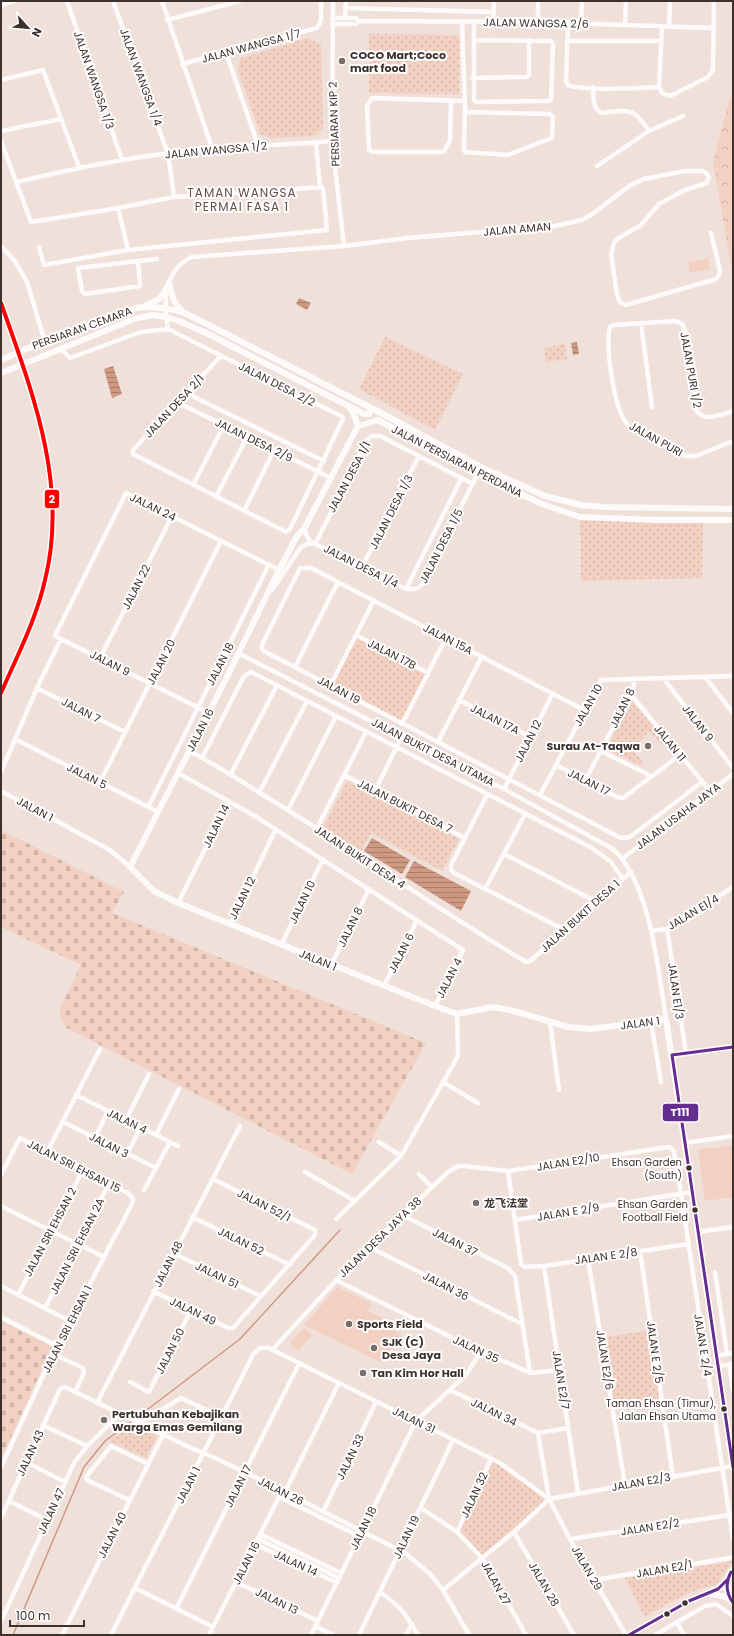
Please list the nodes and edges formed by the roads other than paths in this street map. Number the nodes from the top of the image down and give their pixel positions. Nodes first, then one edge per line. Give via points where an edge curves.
1 (14, 1) edge
2 (67, 1) edge
3 (113, 1) edge
4 (162, 1) edge
5 (240, 1) edge
6 (321, 1) edge
7 (333, 1) edge
8 (346, 1) edge
9 (494, 1) edge
10 (538, 1) edge
11 (582, 1) edge
12 (626, 1) edge
13 (670, 1) edge
14 (714, 1) edge
15 (1, 5) edge
16 (345, 8) junction
17 (494, 12) junction
18 (332, 18) junction
19 (345, 18) junction
20 (167, 20) junction
21 (359, 21) junction
22 (462, 21) junction
23 (474, 21) junction
24 (493, 22) junction
25 (538, 22) junction
26 (568, 23) junction
27 (581, 23) junction
28 (332, 24) junction
29 (625, 25) junction
30 (662, 26) junction
31 (669, 26) junction
32 (713, 28) junction
33 (475, 40) junction
34 (529, 40) junction
35 (567, 41) junction
36 (661, 41) junction
37 (226, 53) junction
38 (182, 64) junction
39 (473, 78) junction
40 (1, 80) edge
41 (659, 87) junction
42 (593, 88) junction
43 (451, 101) junction
44 (465, 102) junction
45 (465, 112) junction
46 (682, 116) dead end
47 (61, 119) junction
48 (1, 130) edge
49 (649, 131) junction
50 (1, 141) edge
51 (332, 142) junction
52 (316, 143) junction
53 (258, 145) junction
54 (212, 148) junction
55 (168, 154) junction
56 (122, 160) junction
57 (596, 166) dead end
58 (79, 167) junction
59 (17, 182) junction
60 (321, 187) junction
61 (174, 197) junction
62 (116, 208) junction
63 (711, 233) dead end
64 (1, 246) edge
65 (344, 246) junction
66 (39, 247) dead end
67 (128, 250) junction
68 (76, 259) junction
69 (157, 259) dead end
70 (138, 261) junction
71 (78, 268) junction
72 (169, 283) junction
73 (136, 308) junction
74 (165, 308) junction
75 (185, 313) junction
76 (166, 317) junction
77 (641, 323) junction
78 (168, 329) junction
79 (45, 342) junction
80 (61, 349) junction
81 (220, 356) junction
82 (1, 360) edge
83 (2, 373) edge
84 (186, 393) junction
85 (177, 402) junction
86 (348, 406) junction
87 (368, 406) junction
88 (652, 407) dead end
89 (733, 411) edge
90 (381, 413) junction
91 (378, 420) junction
92 (224, 425) junction
93 (358, 426) junction
94 (247, 437) junction
95 (733, 441) edge
96 (274, 450) junction
97 (419, 456) junction
98 (324, 461) junction
99 (482, 467) junction
100 (318, 472) junction
101 (478, 474) junction
102 (331, 478) junction
103 (461, 479) junction
104 (473, 484) junction
105 (193, 486) junction
106 (216, 497) junction
107 (733, 509) edge
108 (244, 511) junction
109 (172, 516) junction
110 (733, 520) edge
111 (304, 529) junction
112 (221, 541) junction
113 (315, 544) junction
114 (268, 564) junction
115 (362, 567) junction
116 (279, 570) junction
117 (338, 582) junction
118 (406, 589) junction
119 (269, 593) junction
120 (374, 600) junction
121 (356, 635) junction
122 (55, 636) joint
123 (446, 638) junction
124 (61, 639) junction
125 (262, 649) joint
126 (238, 653) junction
127 (482, 656) junction
128 (100, 658) junction
129 (295, 667) junction
130 (428, 673) junction
131 (733, 676) edge
132 (705, 677) junction
133 (635, 678) junction
134 (663, 678) junction
135 (150, 683) junction
136 (277, 685) junction
137 (330, 686) junction
138 (37, 688) junction
139 (553, 694) junction
140 (630, 695) junction
141 (307, 700) junction
142 (459, 700) junction
143 (198, 708) junction
144 (584, 710) junction
145 (209, 713) junction
146 (733, 713) edge
147 (336, 716) junction
148 (402, 724) junction
149 (125, 732) junction
150 (366, 732) junction
151 (402, 736) junction
152 (530, 737) junction
153 (15, 739) junction
154 (438, 742) junction
155 (396, 748) junction
156 (189, 751) junction
157 (601, 751) junction
158 (680, 755) junction
159 (202, 758) junction
160 (556, 765) junction
161 (733, 768) edge
162 (1, 772) edge
163 (178, 773) junction
164 (231, 774) junction
165 (733, 774) edge
166 (344, 775) junction
167 (650, 777) junction
168 (509, 779) junction
169 (585, 781) junction
170 (100, 782) junction
171 (702, 782) junction
172 (504, 789) junction
173 (1, 791) edge
174 (375, 791) junction
175 (710, 792) junction
176 (260, 793) junction
177 (487, 795) junction
178 (540, 796) junction
179 (229, 801) junction
180 (148, 807) junction
181 (288, 810) junction
182 (158, 812) junction
183 (524, 814) junction
184 (317, 828) junction
185 (276, 829) junction
186 (465, 838) junction
187 (504, 854) junction
188 (623, 858) junction
189 (323, 859) junction
190 (130, 868) junction
191 (631, 872) junction
192 (623, 879) junction
193 (733, 887) edge
194 (369, 889) junction
195 (485, 889) junction
196 (597, 902) junction
197 (178, 904) junction
198 (417, 920) junction
199 (230, 924) junction
200 (667, 929) junction
201 (565, 930) junction
202 (651, 931) junction
203 (281, 945) junction
204 (530, 961) joint
205 (331, 965) junction
206 (384, 986) junction
207 (435, 1006) junction
208 (457, 1014) junction
209 (666, 1019) junction
210 (651, 1021) junction
211 (550, 1022) junction
212 (733, 1047) edge
213 (100, 1049) dead end
214 (686, 1053) junction
215 (672, 1055) junction
216 (149, 1074) dead end
217 (443, 1082) junction
218 (661, 1082) dead end
219 (180, 1089) dead end
220 (559, 1090) dead end
221 (76, 1095) junction
222 (478, 1103) dead end
223 (108, 1111) junction
224 (126, 1120) junction
225 (63, 1122) junction
226 (240, 1126) dead end
227 (141, 1127) junction
228 (156, 1135) junction
229 (733, 1136) edge
230 (95, 1138) junction
231 (170, 1142) junction
232 (379, 1142) dead end
233 (685, 1143) junction
234 (178, 1146) dead end
235 (674, 1151) joint
236 (48, 1153) junction
237 (127, 1154) junction
238 (401, 1156) junction
239 (156, 1168) junction
240 (83, 1170) junction
241 (508, 1171) junction
242 (305, 1172) dead end
243 (419, 1174) dead end
244 (1, 1175) edge
245 (213, 1179) junction
246 (109, 1183) junction
247 (432, 1187) junction
248 (144, 1190) dead end
249 (692, 1192) junction
250 (128, 1193) joint
251 (680, 1194) junction
252 (355, 1200) junction
253 (1, 1206) edge
254 (402, 1215) junction
255 (192, 1217) junction
256 (336, 1219) dead end
257 (515, 1220) junction
258 (733, 1227) edge
259 (51, 1230) junction
260 (698, 1232) junction
261 (78, 1243) junction
262 (688, 1244) junction
263 (369, 1247) junction
264 (640, 1251) junction
265 (173, 1253) junction
266 (104, 1257) junction
267 (588, 1259) junction
268 (290, 1265) junction
269 (544, 1266) junction
270 (715, 1272) dead end
271 (336, 1280) junction
272 (1, 1286) edge
273 (154, 1291) junction
274 (18, 1295) junction
275 (260, 1296) junction
276 (45, 1308) junction
277 (191, 1310) junction
278 (1, 1317) edge
279 (70, 1321) junction
280 (522, 1324) junction
281 (57, 1346) junction
282 (272, 1350) junction
283 (481, 1351) junction
284 (733, 1353) edge
285 (53, 1354) junction
286 (727, 1354) junction
287 (716, 1356) junction
288 (300, 1364) junction
289 (731, 1364) edge
290 (718, 1366) junction
291 (559, 1370) junction
292 (530, 1373) junction
293 (130, 1382) dead end
294 (340, 1384) junction
295 (61, 1388) joint
296 (450, 1390) junction
297 (733, 1390) edge
298 (75, 1392) junction
299 (376, 1402) junction
300 (96, 1403) junction
301 (122, 1415) junction
302 (222, 1417) junction
303 (416, 1421) junction
304 (138, 1423) junction
305 (43, 1425) junction
306 (568, 1428) junction
307 (538, 1433) junction
308 (162, 1434) junction
309 (453, 1440) junction
310 (87, 1446) junction
311 (204, 1453) junction
312 (491, 1459) junction
313 (26, 1462) junction
314 (148, 1464) junction
315 (1, 1467) edge
316 (733, 1467) edge
317 (723, 1468) junction
318 (245, 1472) junction
319 (673, 1477) junction
320 (65, 1482) junction
321 (625, 1485) junction
322 (283, 1492) junction
323 (578, 1493) junction
324 (279, 1497) junction
325 (550, 1499) junction
326 (129, 1500) junction
327 (9, 1501) junction
328 (421, 1508) junction
329 (323, 1512) junction
330 (730, 1514) junction
331 (1, 1518) edge
332 (47, 1520) junction
333 (362, 1531) junction
334 (457, 1532) junction
335 (514, 1532) junction
336 (260, 1534) junction
337 (359, 1536) junction
338 (258, 1539) junction
339 (570, 1539) junction
340 (733, 1539) edge
341 (255, 1544) junction
342 (400, 1550) junction
343 (733, 1556) edge
344 (482, 1559) junction
345 (733, 1570) edge
346 (339, 1578) junction
347 (728, 1579) junction
348 (594, 1580) junction
349 (236, 1582) junction
350 (135, 1588) junction
351 (443, 1590) junction
352 (380, 1592) junction
353 (707, 1594) junction
354 (731, 1601) edge
355 (176, 1608) junction
356 (733, 1616) edge
357 (1, 1621) edge
358 (318, 1621) junction
359 (677, 1623) junction
360 (412, 1624) junction
361 (315, 1626) junction
362 (213, 1628) junction
363 (62, 1635) edge
364 (111, 1635) edge
365 (209, 1635) edge
366 (311, 1635) edge
367 (333, 1635) edge
368 (359, 1635) edge
369 (406, 1635) edge
370 (418, 1635) edge
371 (469, 1635) edge
372 (526, 1635) edge
373 (574, 1635) edge
374 (626, 1635) edge
375 (630, 1635) edge
376 (655, 1635) edge
377 (684, 1635) edge

1 - 15 street
2 - 56 street, JALAN WANGSA 1/3
3 - 55 street, JALAN WANGSA 1/4
4 - 20 street
5 - 20 street
6 - 37 street, JALAN WANGSA 1/7 via 321,20 315,29
7 - 18 street, PERSIARAN KIP 2
8 - 16 street
9 - 17 street
10 - 25 street
11 - 27 street
12 - 29 street
13 - 31 street
14 - 32 street
16 - 17 street
16 - 19 street
17 - 24 street
18 - 19 street, JALAN WANGSA 2/6
18 - 28 street, PERSIARAN KIP 2
19 - 21 street, JALAN WANGSA 2/6 via 356,18
20 - 38 street
21 - 22 street, JALAN WANGSA 2/6
21 - 28 street, JALAN WANGSA 2/6 via 356,24
22 - 23 street, JALAN WANGSA 2/6
22 - 44 street
23 - 24 street, JALAN WANGSA 2/6
23 - 33 street
24 - 25 street, JALAN WANGSA 2/6
25 - 26 street, JALAN WANGSA 2/6
26 - 27 street, JALAN WANGSA 2/6
26 - 35 street
27 - 29 street, JALAN WANGSA 2/6
28 - 51 street, PERSIARAN KIP 2
29 - 30 street, JALAN WANGSA 2/6
30 - 31 street, JALAN WANGSA 2/6
30 - 36 street
31 - 32 street, JALAN WANGSA 2/6
32 - 41 street via 711,74 670,96 662,93
33 - 34 street
33 - 39 street
34 - 39 street via 528,77
34 - 39 street via 552,42 550,101 475,101
35 - 36 street
35 - 42 street via 566,83 572,87
36 - 41 street
37 - 38 street, JALAN WANGSA 1/7
37 - 53 street
38 - 54 street
40 - 47 street via 43,70
41 - 42 street
42 - 49 street via 594,105 599,112 627,110 642,120
43 - 43 street via 372,98 367,106 369,150 444,151 450,141
43 - 44 street
44 - 45 street
45 - 45 street via 550,114 553,117 552,138 508,155 467,152 464,149
46 - 49 street
47 - 48 street
47 - 58 street
49 - 57 street
50 - 59 street
51 - 52 street, JALAN WANGSA 1/2
51 - 65 street, PERSIARAN KIP 2
52 - 53 street, JALAN WANGSA 1/2
52 - 60 street
53 - 54 street, JALAN WANGSA 1/2
54 - 55 street, JALAN WANGSA 1/2
55 - 56 street, JALAN WANGSA 1/2
55 - 61 street, JALAN WANGSA 1/4
56 - 58 street, JALAN WANGSA 1/2
58 - 59 street, JALAN WANGSA 1/2
59 - 62 street via 31,222
60 - 61 street
60 - 67 street via 327,230
61 - 62 street
62 - 67 street
63 - 65 street, JALAN AMAN via 720,270 716,279 626,305 620,302 617,295 611,254 614,243 641,225 659,204 683,191 706,183 709,178 703,171 685,171 644,179 629,186 582,220 555,226 407,238
64 - 79 street via 16,261 27,282
65 - 72 street, JALAN AMAN via 192,256 179,265
66 - 68 street via 44,265
67 - 68 street
68 - 71 street
69 - 70 street
70 - 71 street
70 - 71 street via 140,286 85,294 82,291
72 - 73 street via 158,301
72 - 74 street, JALAN AMAN
72 - 75 street via 176,305
73 - 74 street, PERSIARAN CEMARA
73 - 79 street, PERSIARAN CEMARA
74 - 75 street, JALAN PERSIARAN PERDANA
74 - 76 street, JALAN AMAN
75 - 87 street, JALAN PERSIARAN PERDANA
76 - 78 street
76 - 80 street, PERSIARAN CEMARA via 153,315 137,318
76 - 86 street via 223,341
77 - 88 street
77 - 89 street, JALAN PURI 1/2 via 676,321 682,324 686,332 697,411 700,416 706,418
77 - 95 street, JALAN PURI via 613,325 608,333 615,391 621,415 628,426 686,456 696,456
78 - 80 street via 141,332 70,358
78 - 81 street, JALAN DESA 2/2
79 - 82 street, PERSIARAN CEMARA
80 - 83 street, PERSIARAN CEMARA
81 - 84 street, JALAN DESA 2/1
81 - 98 street, JALAN DESA 2/2 via 343,419
84 - 85 street, JALAN DESA 2/1
84 - 98 street
85 - 92 street, JALAN DESA 2/9
85 - 105 street, JALAN DESA 2/1 via 132,454
86 - 87 street via 369,414
86 - 93 street
87 - 90 street, JALAN PERSIARAN PERDANA
90 - 91 street
90 - 99 street, JALAN PERSIARAN PERDANA
91 - 93 street
91 - 101 street, JALAN PERSIARAN PERDANA
92 - 94 street, JALAN DESA 2/9
92 - 105 street
93 - 102 street, JALAN 16
94 - 96 street, JALAN DESA 2/9
94 - 106 street
96 - 100 street, JALAN DESA 2/9
96 - 108 street
97 - 103 street, JALAN DESA 1/1
97 - 113 street, JALAN DESA 1/1 via 380,436 368,439
97 - 115 street, JALAN DESA 1/3
98 - 100 street, JALAN DESA 2/2
99 - 101 street, JALAN DESA 1/5
99 - 107 street, JALAN PERSIARAN PERDANA via 545,496 580,505
100 - 102 street, JALAN DESA 2/9
100 - 108 street via 290,529 286,532
101 - 104 street, JALAN DESA 1/5
101 - 110 street, JALAN PERSIARAN PERDANA via 542,504 580,517
102 - 111 street, JALAN 16
103 - 104 street, JALAN DESA 1/1
103 - 118 street, JALAN DESA 1/5
104 - 118 street, JALAN DESA 1/5 via 422,585 416,589
105 - 106 street
106 - 108 street
109 - 112 street, JALAN 24
109 - 122 street, JALAN 24 via 126,493
109 - 128 street, JALAN 22
111 - 113 street via 309,540
111 - 116 street, JALAN 16 via 297,536
112 - 114 street, JALAN 24
112 - 135 street, JALAN 20
113 - 115 street, JALAN DESA 1/4
113 - 119 street, JALAN 16 via 301,547
114 - 116 street, JALAN 24
114 - 143 street, JALAN 18
115 - 118 street, JALAN DESA 1/4
116 - 119 street, JALAN 16
117 - 120 street, JALAN 15A
117 - 125 street, JALAN 15A via 311,568 300,568
117 - 129 street
119 - 126 street, JALAN 16
120 - 121 street
120 - 123 street, JALAN 15A
121 - 130 street, JALAN 17B
121 - 137 street
122 - 124 street, JALAN 9
123 - 127 street, JALAN 15A
123 - 130 street
124 - 128 street, JALAN 9
124 - 138 street
125 - 129 street, JALAN 19
126 - 145 street, JALAN 16
126 - 151 street, JALAN BUKIT DESA UTAMA
127 - 139 street, JALAN 15A
127 - 142 street
128 - 135 street, JALAN 9
129 - 137 street, JALAN 19
130 - 148 street
131 - 132 street
132 - 134 street
132 - 146 street
133 - 134 street
133 - 140 street, JALAN 8
133 - 144 street, JALAN 10 via 604,679 599,682
134 - 161 street, JALAN 9
135 - 143 street, JALAN 9
135 - 149 street, JALAN 20
136 - 141 street, JALAN BUKIT DESA UTAMA
136 - 159 street, JALAN BUKIT DESA UTAMA via 255,674 248,673 244,676
136 - 164 street
137 - 148 street, JALAN 19
138 - 149 street, JALAN 7
138 - 153 street
139 - 144 street, JALAN 15A
139 - 152 street, JALAN 12
140 - 157 street, JALAN 8
140 - 158 street, JALAN 11
141 - 147 street, JALAN BUKIT DESA UTAMA
141 - 176 street
142 - 152 street, JALAN 17A
142 - 154 street
143 - 145 street, JALAN 9
143 - 180 street, JALAN 18
144 - 160 street, JALAN 10
145 - 156 street, JALAN 16
147 - 150 street, JALAN BUKIT DESA UTAMA
147 - 181 street
148 - 154 street, JALAN 19
149 - 170 street, JALAN 20
150 - 155 street, JALAN BUKIT DESA UTAMA
150 - 166 street
151 - 155 street
151 - 172 street, JALAN BUKIT DESA UTAMA
152 - 168 street, JALAN 12
153 - 162 street
153 - 170 street, JALAN 5
154 - 168 street, JALAN 19
155 - 174 street
155 - 177 street, JALAN BUKIT DESA UTAMA
156 - 159 street, JALAN BUKIT DESA 4
156 - 163 street, JALAN 16
157 - 167 street
157 - 169 street, JALAN 8
158 - 167 street
158 - 171 street, JALAN 11
159 - 164 street, JALAN BUKIT DESA 4
160 - 169 street, JALAN 17
160 - 178 street, JALAN 10
163 - 179 street, JALAN 14
163 - 182 street, JALAN 16
164 - 176 street, JALAN BUKIT DESA 4
165 - 175 street, JALAN USAHA JAYA
166 - 174 street, JALAN BUKIT DESA 7
166 - 184 street
167 - 169 street, JALAN 17 via 622,798
168 - 172 street, JALAN 12
168 - 178 street
170 - 180 street, JALAN 5
171 - 175 street, JALAN 11
171 - 178 street via 630,837 621,838
172 - 188 street, JALAN BUKIT DESA UTAMA via 604,843
173 - 190 street, JALAN 1 via 110,850
174 - 186 street, JALAN BUKIT DESA 7
175 - 188 street, JALAN USAHA JAYA
176 - 181 street, JALAN BUKIT DESA 4
177 - 183 street, JALAN BUKIT DESA UTAMA
177 - 186 street
179 - 185 street
179 - 197 street, JALAN 14
180 - 182 street, JALAN 5
181 - 184 street, JALAN BUKIT DESA 4
182 - 190 street, JALAN 16
183 - 187 street
183 - 192 street, JALAN BUKIT DESA UTAMA via 592,848 611,862
184 - 204 street, JALAN BUKIT DESA 4 via 479,934 526,962
185 - 189 street
185 - 199 street, JALAN 12
186 - 195 street via 451,870
187 - 195 street
187 - 196 street
188 - 191 street
189 - 194 street
189 - 203 street, JALAN 10
190 - 197 street, JALAN 1 via 154,891
191 - 192 street, JALAN BUKIT DESA 1
191 - 202 street
192 - 196 street, JALAN BUKIT DESA 1
193 - 200 street, JALAN E1/4
194 - 198 street
194 - 205 street, JALAN 8
195 - 201 street
196 - 201 street, JALAN BUKIT DESA 1
197 - 199 street, JALAN 1
198 - 206 street, JALAN 6
198 - 207 street, JALAN 4 via 463,950
199 - 203 street, JALAN 1
200 - 202 street, JALAN E1/4
200 - 214 street, JALAN E1/3
201 - 204 street, JALAN BUKIT DESA 1
202 - 209 street
203 - 205 street, JALAN 1
205 - 206 street, JALAN 1
206 - 207 street, JALAN 1
207 - 208 street, JALAN 1
208 - 211 street, JALAN 1 via 493,1007
208 - 217 street via 458,1056
209 - 210 street, JALAN 1
209 - 215 street
210 - 211 street, JALAN 1 via 591,1029
210 - 218 street
211 - 220 street
212 - 214 street
213 - 221 street
214 - 215 street
215 - 233 street
216 - 224 street
217 - 222 street
217 - 238 street
219 - 228 street
221 - 223 street, JALAN 4
221 - 225 street
223 - 224 street, JALAN 4
223 - 230 street
224 - 227 street, JALAN 4
225 - 230 street, JALAN 3
225 - 236 street
226 - 245 street, JALAN 48
227 - 228 street, JALAN 4
227 - 237 street
228 - 231 street, JALAN 4
229 - 233 street
230 - 237 street, JALAN 3
231 - 234 street, JALAN 4
231 - 239 street
232 - 238 street
233 - 249 street
235 - 241 street, JALAN E2/10 via 666,1146
235 - 251 street, JALAN E 2/4
236 - 240 street, JALAN SRI EHSAN 15
236 - 244 street, JALAN SRI EHSAN 15 via 20,1138
237 - 239 street, JALAN 3
238 - 252 street
239 - 248 street
240 - 246 street, JALAN SRI EHSAN 15
240 - 259 street, JALAN SRI EHSAN 2
241 - 247 street, JALAN DESA JAYA 38 via 458,1166
241 - 257 street
242 - 252 street
243 - 247 street
245 - 255 street, JALAN 48
245 - 268 street, JALAN 52/1 via 315,1230 316,1235
246 - 250 street, JALAN SRI EHSAN 15
246 - 261 street, JALAN SRI EHSAN 2A
247 - 254 street, JALAN DESA JAYA 38
249 - 251 street, JALAN E 2/9
249 - 260 street
250 - 266 street, JALAN SRI EHSAN 1 via 133,1202
251 - 257 street, JALAN E 2/9
251 - 262 street, JALAN E 2/4
252 - 256 street
253 - 259 street
254 - 263 street, JALAN DESA JAYA 38
254 - 280 street, JALAN 37 via 508,1268 515,1276
255 - 265 street, JALAN 48
255 - 268 street, JALAN 52
257 - 269 street, JALAN E 2/8 via 521,1264 524,1267
258 - 260 street
259 - 261 street
259 - 274 street, JALAN SRI EHSAN 2
260 - 287 street
261 - 266 street
261 - 276 street, JALAN SRI EHSAN 2A
262 - 264 street, JALAN E 2/8
262 - 317 street, JALAN E 2/4
263 - 271 street, JALAN DESA JAYA 38
263 - 280 street, JALAN 36
264 - 267 street, JALAN E 2/8
264 - 319 street, JALAN E 2/5
265 - 273 street, JALAN 48
265 - 275 street, JALAN 51
266 - 279 street, JALAN SRI EHSAN 1
267 - 269 street, JALAN E 2/8
267 - 321 street, JALAN E2/6
268 - 275 street
269 - 291 street, JALAN E2/7
270 - 286 street
271 - 282 street, JALAN DESA JAYA 38
271 - 283 street, JALAN 35
272 - 274 street
273 - 277 street, JALAN 49
273 - 300 street, JALAN 48
274 - 276 street
275 - 277 street, JALAN 49 via 233,1328
276 - 279 street
277 - 293 street, JALAN 50 via 149,1392
278 - 281 street
279 - 281 street, JALAN SRI EHSAN 1
280 - 292 street
281 - 285 street, JALAN SRI EHSAN 1
282 - 288 street, JALAN 31
282 - 302 street, JALAN 1 via 256,1350
283 - 292 street, JALAN 35
283 - 296 street via 471,1369
284 - 286 street
285 - 298 street via 83,1368 84,1373
285 - 315 street, JALAN SRI EHSAN 1
286 - 287 street
287 - 290 street
288 - 294 street, JALAN 31
288 - 318 street, JALAN 17
289 - 290 street
289 - 297 street
290 - 316 street
291 - 292 street
291 - 306 street, JALAN E2/7
294 - 299 street, JALAN 31
294 - 322 street, JALAN 16
295 - 298 street, JALAN 26 via 65,1387
295 - 305 street, JALAN 43
296 - 303 street
296 - 307 street, JALAN 34
298 - 300 street, JALAN 26
299 - 303 street, JALAN 31
299 - 329 street, JALAN 33
300 - 301 street, JALAN 26
301 - 304 street, JALAN 26
301 - 310 street, JALAN 47
302 - 304 street via 181,1398
302 - 311 street, JALAN 1
303 - 309 street, JALAN 31
303 - 333 street, JALAN 18
304 - 308 street, JALAN 26
305 - 310 street
305 - 313 street, JALAN 43
306 - 307 street
306 - 323 street, JALAN E2/7
307 - 325 street
308 - 311 street, JALAN 26
308 - 314 street, JALAN 40
309 - 312 street, JALAN 31
309 - 328 street, JALAN 19
310 - 320 street, JALAN 47 via 74,1463
311 - 318 street, JALAN 26
311 - 350 street, JALAN 1
312 - 325 street, JALAN 31 via 508,1468
312 - 334 street, JALAN 32
313 - 320 street
313 - 327 street, JALAN 43
314 - 326 street, JALAN 40
314 - 326 street via 110,1447 86,1477
316 - 317 street, JALAN E2/3
317 - 319 street, JALAN E2/3
317 - 330 street, JALAN E 2/4
318 - 322 street, JALAN 26
318 - 355 street, JALAN 17
319 - 321 street, JALAN E2/3
320 - 332 street, JALAN 47
321 - 323 street, JALAN E2/3
322 - 324 street, JALAN 16
322 - 329 street, JALAN 26
323 - 325 street, JALAN E2/3
324 - 336 street, JALAN 16
324 - 337 street
325 - 335 street
325 - 339 street, JALAN 29
326 - 363 street, JALAN 40
327 - 331 street, JALAN 43
327 - 332 street
328 - 334 street, JALAN 27
328 - 342 street, JALAN 19
329 - 333 street, JALAN 26
330 - 339 street, JALAN E2/2
330 - 340 street, JALAN E 2/4
332 - 357 street, JALAN 47
333 - 337 street, JALAN 18
333 - 342 street, JALAN 26
334 - 344 street, JALAN 27
335 - 344 street
335 - 373 street, JALAN 28
336 - 338 street, JALAN 16
336 - 346 street, JALAN 14
337 - 346 street, JALAN 18
338 - 341 street, JALAN 16
338 - 346 street, JALAN 14
339 - 348 street, JALAN 29
341 - 346 street, JALAN 14
341 - 349 street, JALAN 16
342 - 351 street, JALAN 26 via 418,1562
342 - 352 street, JALAN 19
343 - 348 street, JALAN E2/1
344 - 351 street
344 - 372 street, JALAN 27
345 - 347 street
346 - 358 street, JALAN 18
347 - 353 street via 722,1586
347 - 354 street via 727,1590
348 - 374 street, JALAN 29
349 - 358 street, JALAN 13
349 - 362 street, JALAN 16
350 - 355 street
350 - 364 street, JALAN 1
351 - 371 street, JALAN 26
352 - 360 street via 398,1604
352 - 368 street, JALAN 19
353 - 354 street via 718,1595
353 - 375 street via 689,1601
355 - 362 street
356 - 359 street via 716,1604 705,1606
358 - 361 street, JALAN 18
359 - 376 street
359 - 377 street
360 - 369 street
360 - 370 street
361 - 366 street, JALAN 18
361 - 367 street
362 - 365 street, JALAN 16

